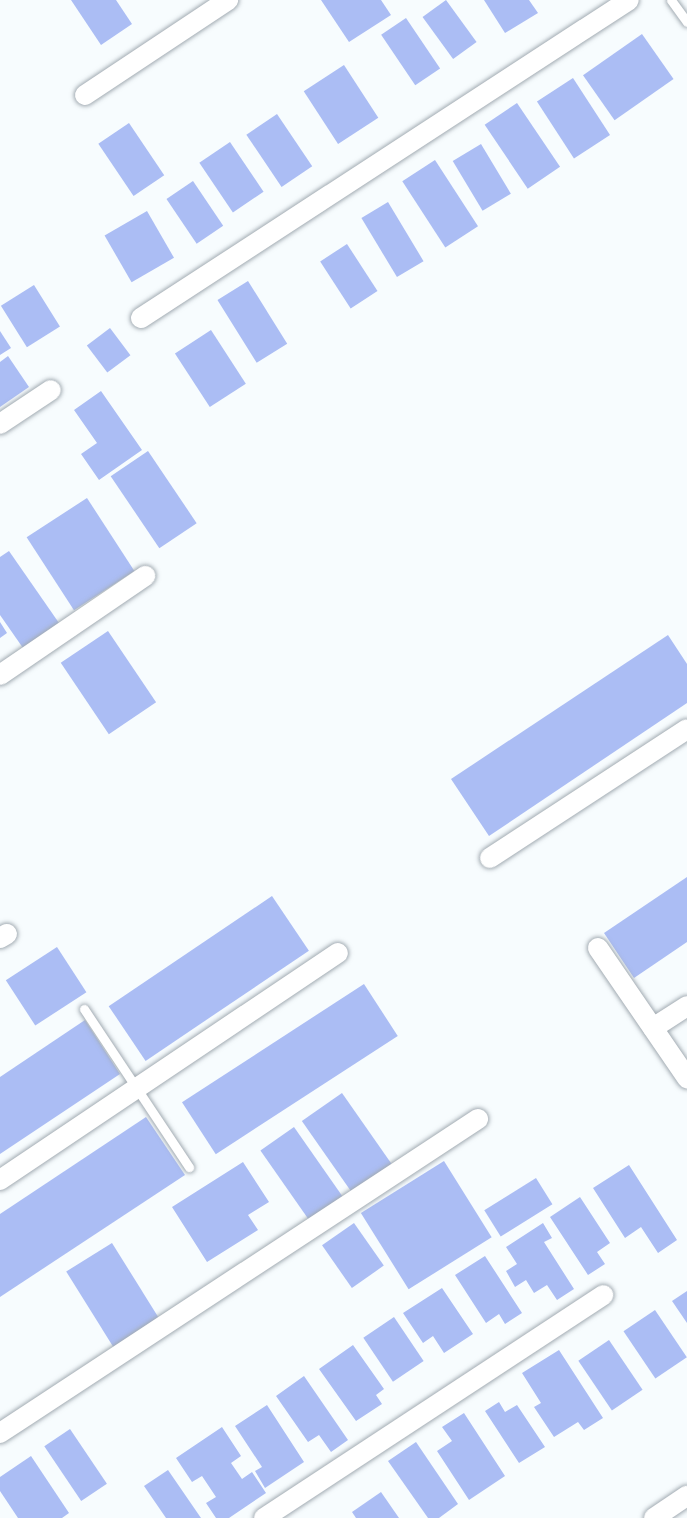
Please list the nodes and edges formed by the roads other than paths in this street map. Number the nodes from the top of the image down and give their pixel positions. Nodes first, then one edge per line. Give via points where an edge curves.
1 (228, 0) edge
2 (629, 0) edge
3 (671, 0) edge
4 (687, 22) edge
5 (85, 95) dead end
6 (141, 318) dead end
7 (51, 390) dead end
8 (0, 424) edge
9 (145, 576) dead end
10 (0, 675) edge
11 (687, 729) edge
12 (490, 858) dead end
13 (598, 948) dead end
14 (338, 954) dead end
15 (687, 1006) edge
16 (84, 1009) dead end
17 (654, 1028) junction
18 (687, 1078) edge
19 (137, 1089) junction
20 (478, 1119) dead end
21 (189, 1167) dead end
22 (0, 1180) edge
23 (603, 1295) dead end
24 (0, 1433) edge
25 (687, 1496) edge
26 (264, 1518) edge
27 (654, 1518) edge

1 - 5 street
2 - 6 street
3 - 4 lane
7 - 8 street
9 - 10 street
11 - 12 street
13 - 17 street
14 - 19 street
15 - 17 street
16 - 19 lane
17 - 18 street
19 - 21 lane
19 - 22 street
20 - 24 street
23 - 26 street
25 - 27 street

